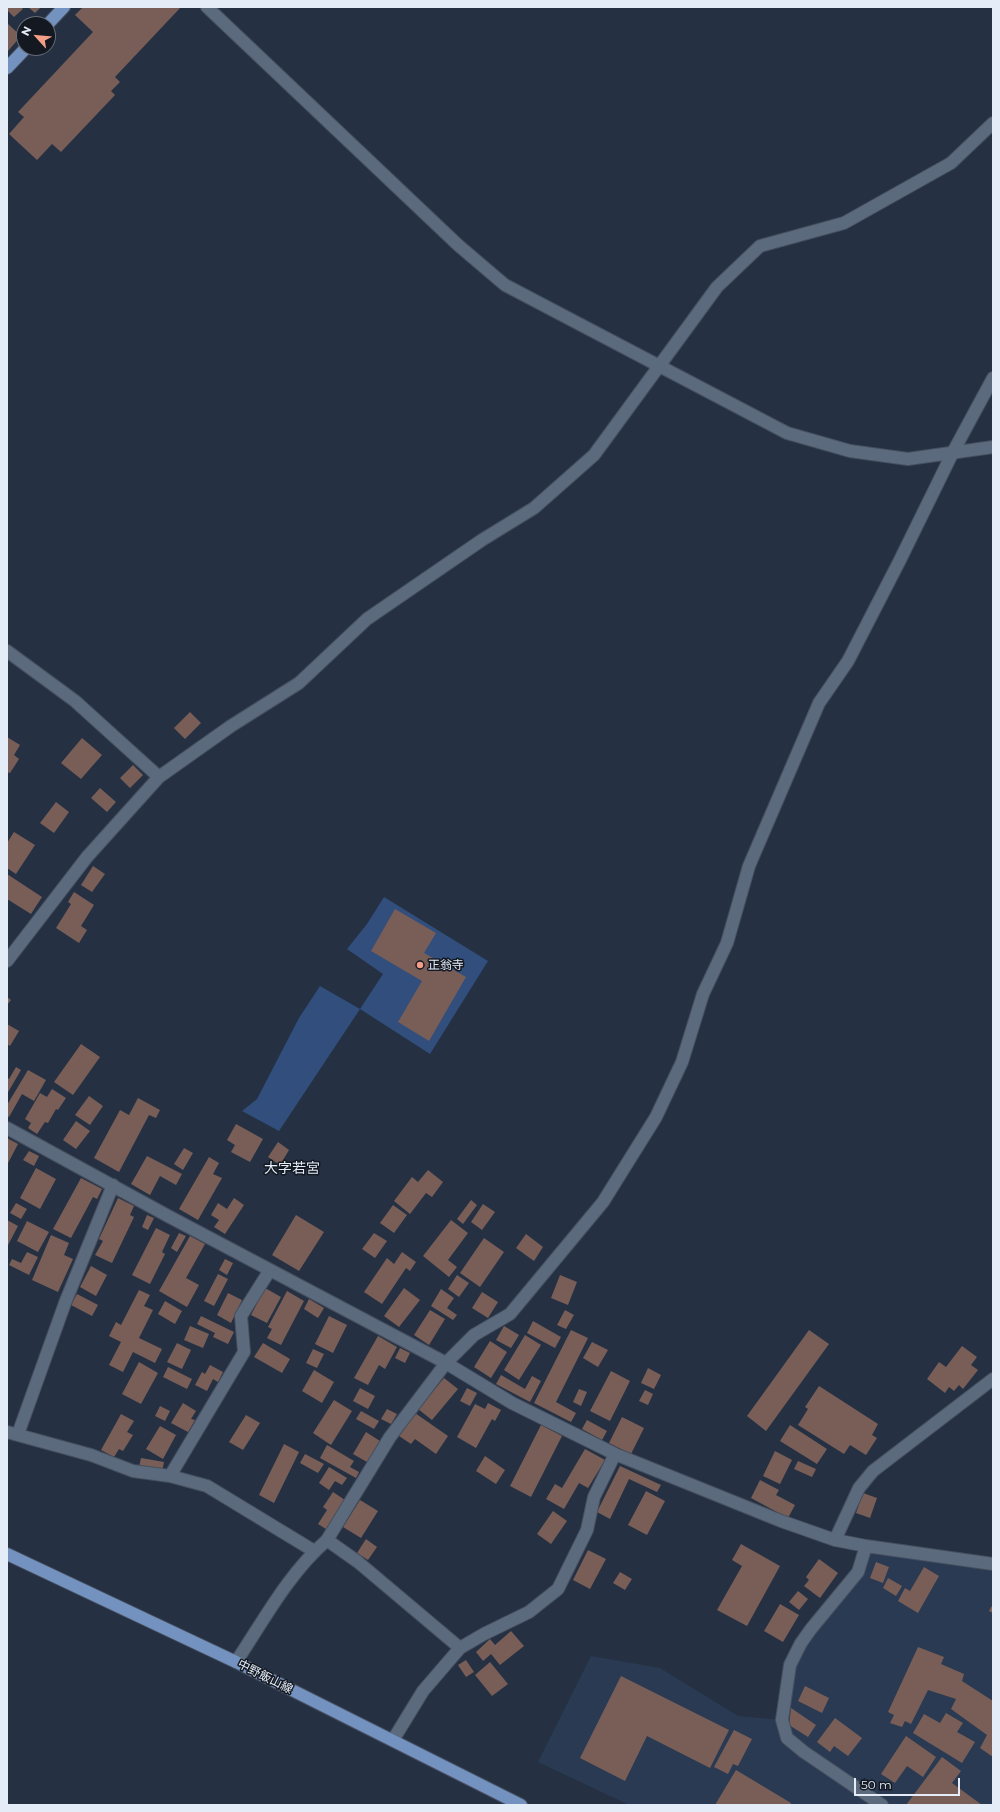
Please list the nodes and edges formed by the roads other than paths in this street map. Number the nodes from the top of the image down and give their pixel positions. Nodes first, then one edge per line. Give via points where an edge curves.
1 (64, 7) edge
2 (206, 7) edge
3 (56, 16) edge
4 (18, 56) edge
5 (7, 68) edge
6 (993, 123) edge
7 (659, 366) junction
8 (993, 378) edge
9 (993, 447) edge
10 (953, 452) junction
11 (7, 650) edge
12 (159, 777) junction
13 (7, 962) edge
14 (7, 1128) edge
15 (113, 1185) junction
16 (270, 1270) junction
17 (446, 1363) junction
18 (993, 1379) edge
19 (12, 1433) edge
20 (615, 1454) junction
21 (170, 1476) junction
22 (327, 1540) junction
23 (836, 1540) junction
24 (866, 1546) junction
25 (314, 1551) junction
26 (7, 1554) edge
27 (993, 1564) edge
28 (460, 1648) junction
29 (236, 1662) junction
30 (393, 1740) junction
31 (521, 1805) edge
32 (882, 1805) edge

1 - 3 main road
2 - 7 street via 458,245 506,285
4 - 5 main road
6 - 7 street via 951,163 844,223 760,246 717,288
7 - 10 street via 787,433 850,451 908,459
7 - 12 street via 594,455 534,508 482,540 367,619 299,683 231,726
8 - 10 street
9 - 10 street
10 - 17 street via 848,661 819,703 749,866 727,943 703,994 682,1062 656,1117 603,1202 510,1314 474,1335
11 - 12 street via 75,701
12 - 13 street via 87,857
14 - 15 street
15 - 16 street
15 - 19 street
16 - 17 street
16 - 21 street via 241,1316 244,1352
17 - 20 street via 512,1404
17 - 22 street via 390,1437
18 - 23 street via 873,1471 859,1488
19 - 21 street via 91,1455 133,1472
20 - 23 street via 781,1521
20 - 28 street via 594,1498 587,1530 558,1589 529,1612
21 - 25 street via 208,1486
22 - 25 street
22 - 28 street via 358,1562
23 - 24 street
24 - 27 street
24 - 32 street via 858,1572 811,1629 790,1665 782,1720 787,1738
25 - 29 street via 292,1577
26 - 29 main road, 中野飯山線
28 - 30 street via 423,1691
29 - 30 main road, 中野飯山線
30 - 31 main road, 中野飯山線

